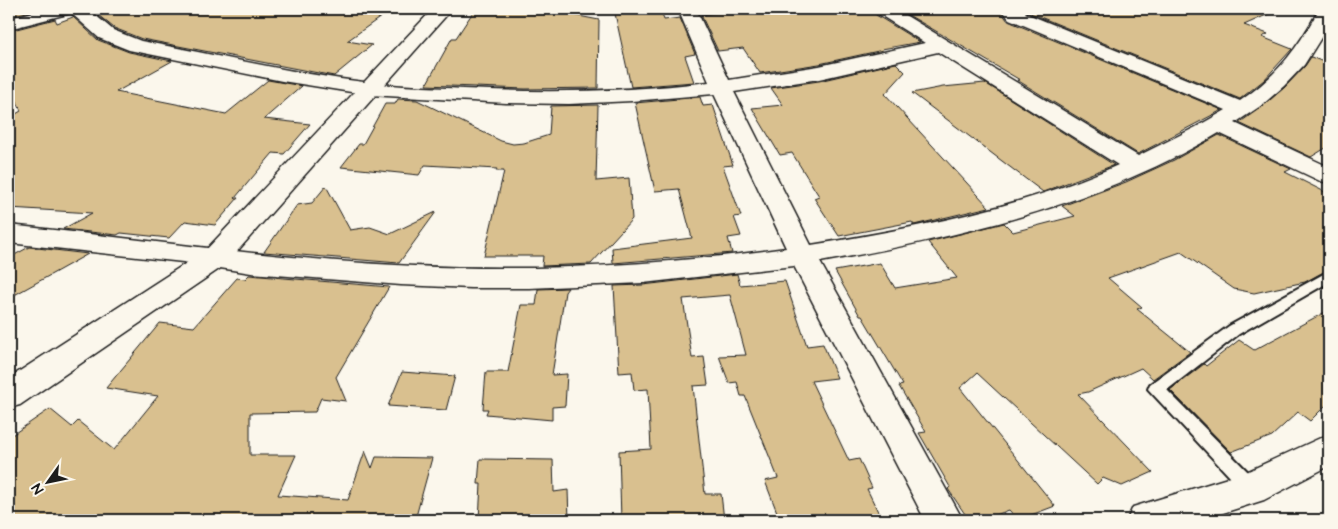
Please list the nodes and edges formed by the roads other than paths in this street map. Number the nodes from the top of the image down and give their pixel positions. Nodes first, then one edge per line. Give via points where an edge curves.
1 (68, 9) edge
2 (78, 9) edge
3 (443, 9) edge
4 (687, 9) edge
5 (883, 9) edge
6 (1019, 9) edge
7 (1328, 9) edge
8 (9, 24) edge
9 (942, 45) junction
10 (722, 88) junction
11 (371, 89) junction
12 (1242, 110) junction
13 (1219, 124) junction
14 (1136, 166) junction
15 (1329, 176) edge
16 (9, 234) edge
17 (803, 256) junction
18 (215, 258) junction
19 (1329, 276) edge
20 (9, 395) edge
21 (1329, 450) edge
22 (1251, 488) junction
23 (944, 520) edge
24 (1146, 520) edge

1 - 8 street
2 - 11 street via 106,34 136,46
3 - 11 street
4 - 10 street
5 - 9 street
6 - 12 street via 1013,12 1015,15
7 - 12 street via 1305,52 1283,78
9 - 10 street via 829,72
9 - 14 street
10 - 11 street via 625,96 539,98
10 - 17 street
11 - 18 street
12 - 13 street
13 - 14 street
13 - 15 street
14 - 17 street via 1074,191 946,230
16 - 18 street
17 - 18 street via 666,272 491,278 412,276
17 - 23 street
18 - 20 street
19 - 22 lane via 1234,330 1156,389
21 - 22 street
22 - 24 street

